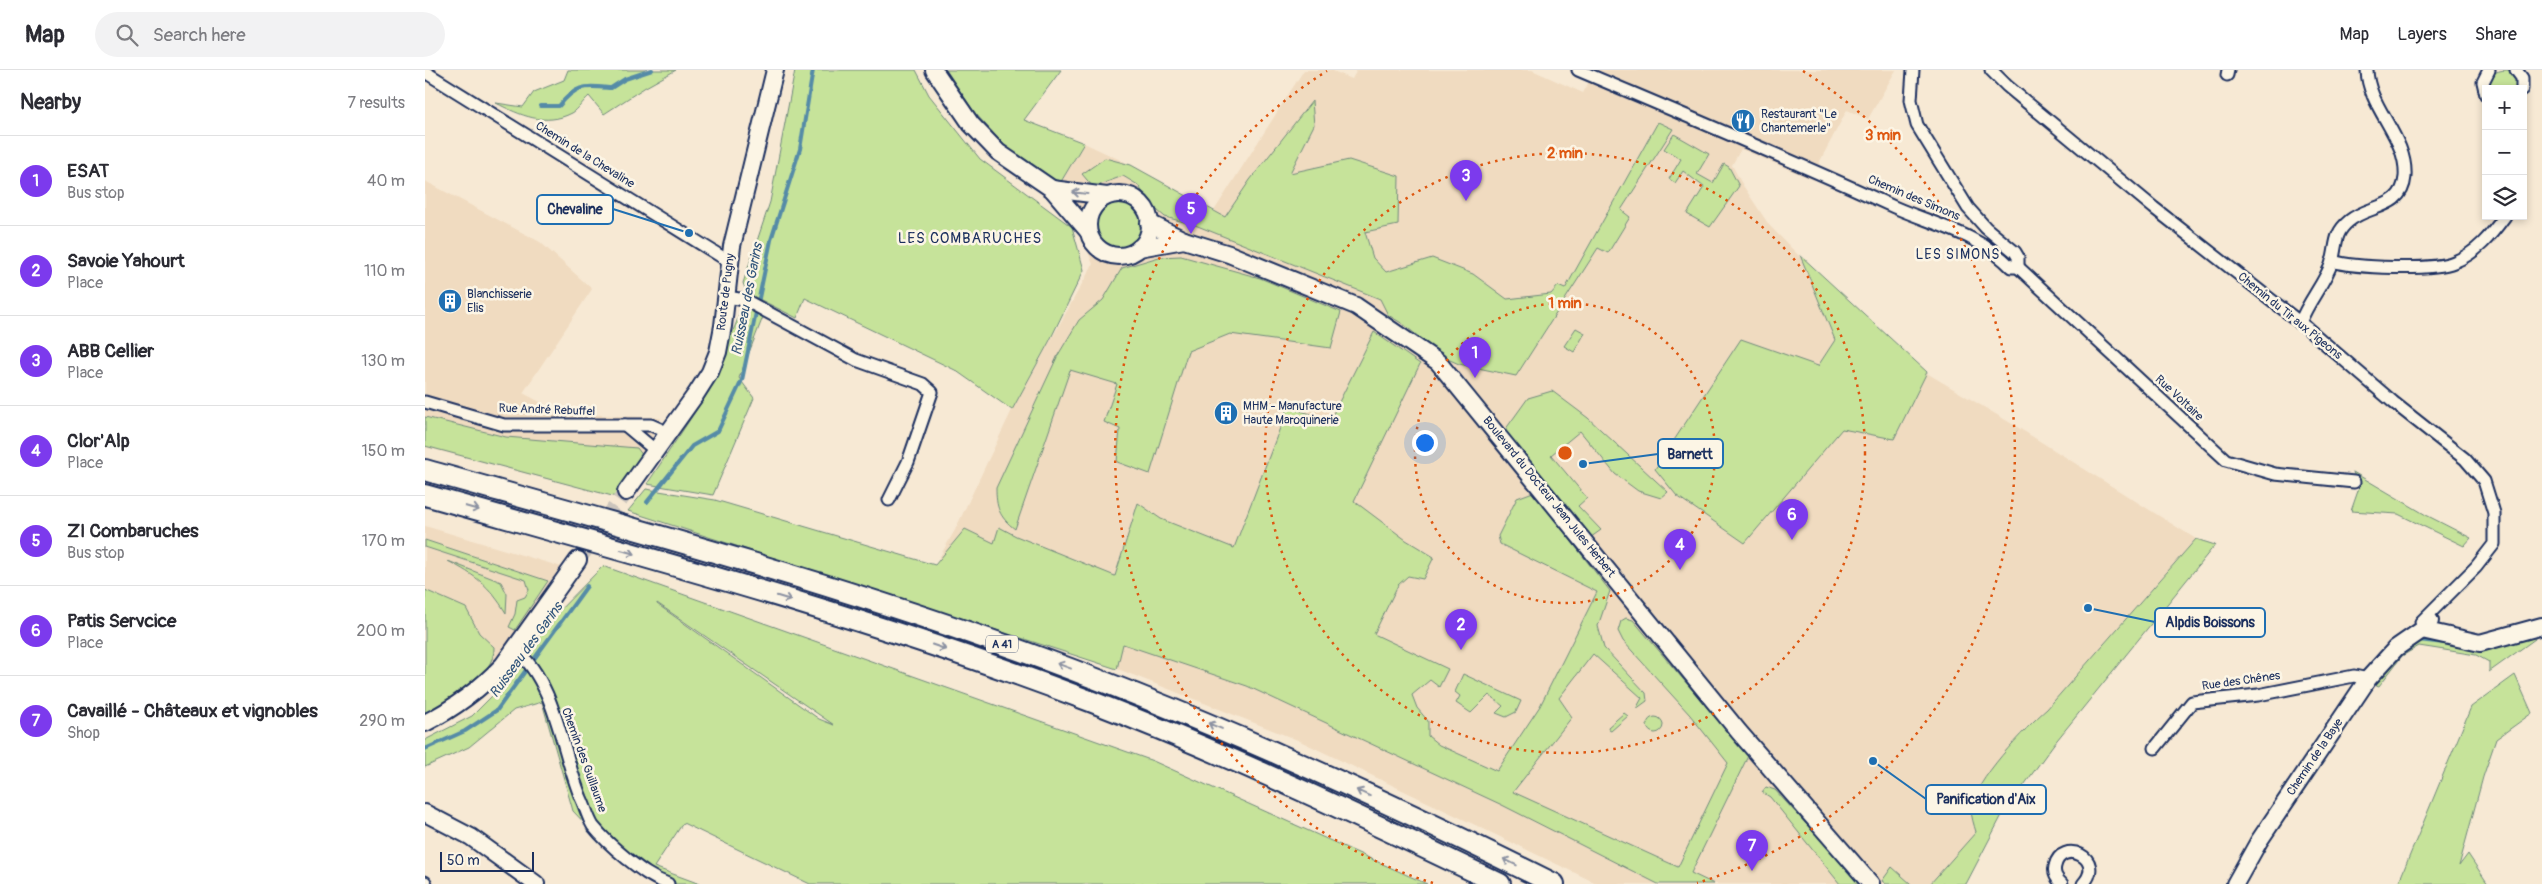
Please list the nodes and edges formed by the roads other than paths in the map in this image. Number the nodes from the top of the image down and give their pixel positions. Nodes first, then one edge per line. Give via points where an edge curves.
1 (775, 70) edge
2 (934, 70) edge
3 (1578, 70) edge
4 (1913, 70) edge
5 (1991, 70) edge
6 (2367, 70) edge
7 (2489, 70) edge
8 (2516, 70) edge
9 (425, 72) edge
10 (2484, 85) edge
11 (2522, 85) edge
12 (1052, 189) junction
13 (1107, 196) junction
14 (2502, 220) edge
15 (1149, 223) junction
16 (1089, 231) junction
17 (1184, 240) junction
18 (1139, 248) junction
19 (2332, 261) junction
20 (730, 262) junction
21 (2018, 267) junction
22 (727, 298) junction
23 (2296, 320) junction
24 (425, 402) edge
25 (625, 425) junction
26 (669, 433) junction
27 (656, 451) junction
28 (425, 470) edge
29 (2354, 482) dead end
30 (626, 492) tunnel mouth
31 (425, 495) edge
32 (889, 500) dead end
33 (578, 560) tunnel mouth
34 (2424, 625) junction
35 (2542, 626) edge
36 (521, 654) junction
37 (2362, 680) junction
38 (425, 723) edge
39 (2155, 748) dead end
40 (425, 813) edge
41 (2088, 883) edge
42 (2236, 883) edge
43 (536, 884) edge
44 (668, 884) edge
45 (1500, 884) edge
46 (1554, 884) edge
47 (1871, 884) edge
48 (2062, 884) edge

1 - 20 street, Route de Pugny
2 - 12 street via 971,124 998,152
3 - 21 street, Chemin des Simons via 1971,238 2001,256 2011,267
4 - 21 street, Chemin des Simons via 1911,100 1917,125 1968,208 2018,257
5 - 23 street, Chemin du Tir aux Pigeons via 2123,184
6 - 19 street via 2367,78 2398,145 2405,178 2398,197 2349,221 2335,238
7 - 10 street
8 - 11 street
9 - 20 street, Chemin de la Chevaline
13 -> 12 street
12 - 16 street
13 - 15 street via 1131,197 1144,207
13 - 16 street via 1090,214
14 - 19 street via 2481,246 2452,263 2360,267
15 - 17 street
15 - 18 street via 1149,232
16 - 18 street via 1096,246 1111,255 1121,256
17 - 18 street, Boulevard du Docteur Jean Jules Herbert
17 - 47 street, Boulevard du Docteur Jean Jules Herbert via 1229,254 1356,306 1439,362 1739,732
19 - 23 street
20 - 22 street, Route de Pugny
21 - 29 street, Rue Voltaire via 2226,460 2275,474
22 - 26 street, Route de Pugny via 710,372
22 - 32 street via 745,300 856,360 923,384 932,392 908,462
23 - 34 street, Chemin du Tir aux Pigeons via 2465,459 2484,481 2494,513 2494,544
24 - 25 street, Rue André Rebuffel via 504,424
25 - 26 street, Rue André Rebuffel via 651,425
25 - 27 street
26 - 27 street, Route de Pugny
27 - 30 street, Route de Pugny
46 -> 28 highway, A 41 via 1264,747 1062,666 805,579
31 -> 45 highway, A 41 via 804,604 1007,671 1250,767
33 - 36 street
34 - 35 street via 2451,637 2480,643
34 - 37 street, Chemin de la Baye
36 - 38 street via 463,701
36 - 44 street, Chemin des Guillaume via 535,670 592,825 642,872
37 - 39 street, Rue des Chênes via 2192,702
37 - 42 street, Chemin de la Baye via 2259,841
40 - 43 street via 471,836
41 - 48 street via 2089,864 2082,855 2071,852 2061,856 2055,866 2056,878

